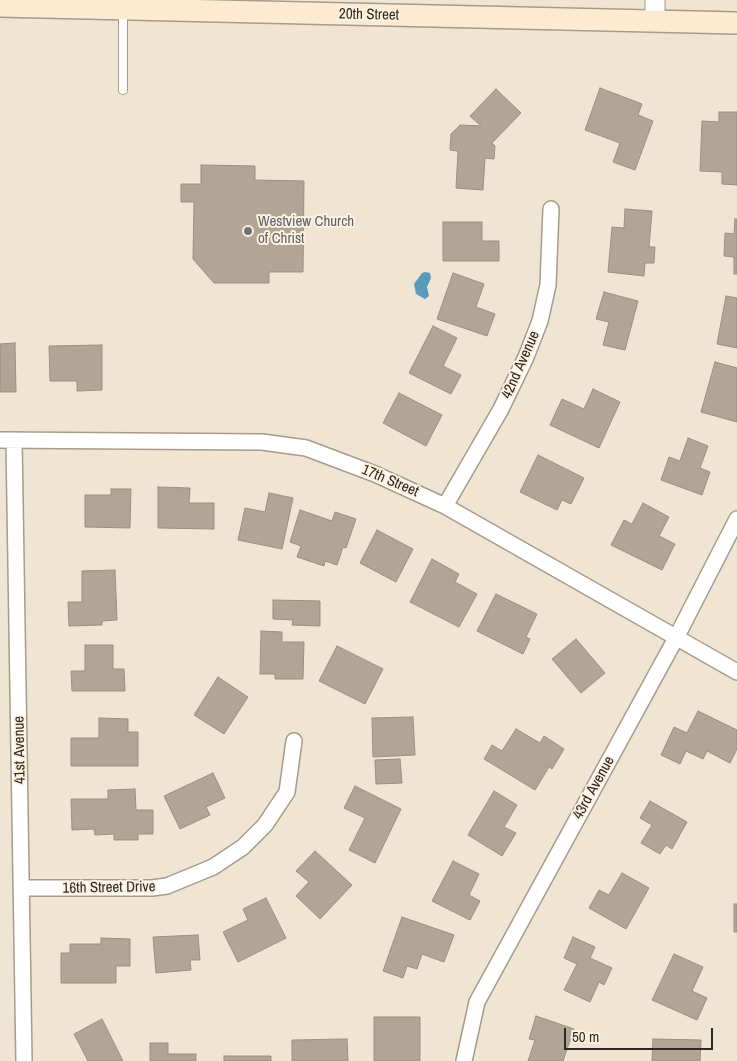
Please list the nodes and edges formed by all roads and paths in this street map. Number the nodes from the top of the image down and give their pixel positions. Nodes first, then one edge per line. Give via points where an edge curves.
1 (655, 0) edge
2 (0, 6) edge
3 (123, 9) junction
4 (655, 22) junction
5 (737, 24) edge
6 (123, 90) dead end
7 (551, 209) dead end
8 (7, 440) edge
9 (446, 506) junction
10 (737, 519) edge
11 (676, 638) junction
12 (737, 672) edge
13 (294, 741) dead end
14 (23, 888) junction
15 (24, 1061) edge
16 (464, 1061) edge

1 - 4 street
2 - 3 main road, 20th Street
3 - 4 main road, 20th Street
3 - 6 lane
4 - 5 main road, 20th Street
7 - 9 street, 42nd Avenue via 548,285 540,321 501,409
8 - 9 street, 17th Street via 262,442 306,448
8 - 14 street, 41st Avenue
9 - 11 street, 17th Street
10 - 11 street, 43rd Avenue
11 - 12 street, 17th Street
11 - 16 street, 43rd Avenue via 477,1002
13 - 14 street, 16th Street Drive via 287,792 265,824 243,847 213,867 167,886 152,888
14 - 15 street, 41st Avenue

